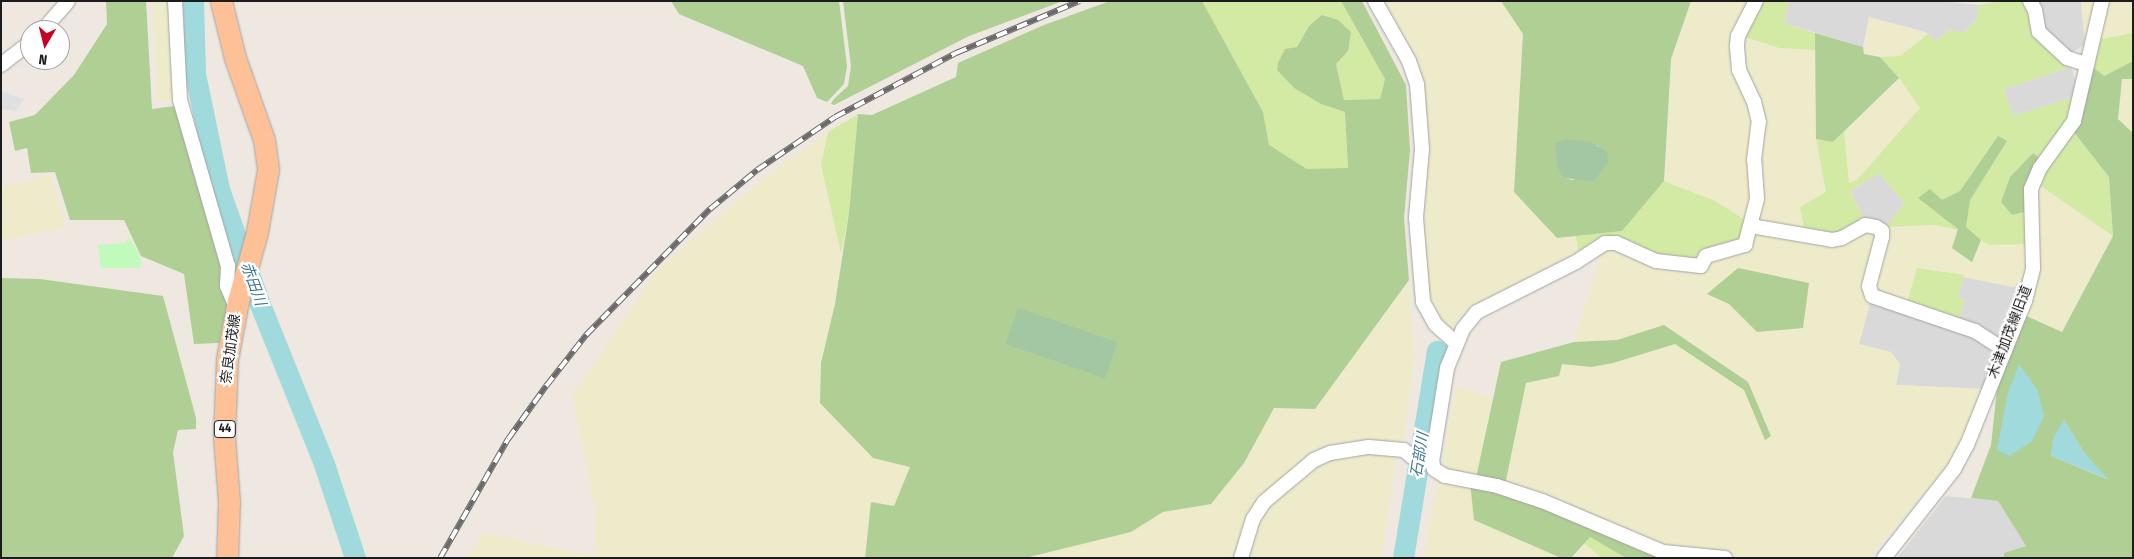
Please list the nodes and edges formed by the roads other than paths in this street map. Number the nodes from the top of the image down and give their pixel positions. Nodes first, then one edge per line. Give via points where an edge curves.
1 (68, 1) edge
2 (175, 1) edge
3 (221, 1) edge
4 (1375, 1) edge
5 (1756, 1) edge
6 (2030, 1) edge
7 (2102, 1) edge
8 (51, 20) edge
9 (20, 50) edge
10 (2085, 64) junction
11 (1, 65) edge
12 (1751, 226) junction
13 (238, 305) junction
14 (1456, 343) junction
15 (2003, 349) junction
16 (1430, 461) junction
17 (228, 558) edge
18 (1241, 558) edge
19 (1725, 558) edge
20 (1884, 558) edge

1 - 8 street
2 - 13 street via 180,100 228,266 228,286
3 - 13 main road, 奈良加茂線 / 44 via 235,58 266,150 267,182
4 - 14 street via 1409,61 1417,84 1422,149 1416,218 1423,302 1436,325
5 - 12 street via 1738,36 1737,45 1740,70 1759,122 1754,160 1758,193
6 - 10 street via 2039,32 2067,58
7 - 10 street, 木津加茂線旧道
9 - 11 street
10 - 15 street, 木津加茂線旧道 via 2074,121 2040,168 2031,189 2033,268 2025,300
12 - 14 street via 1743,247 1706,256 1701,266 1656,261 1616,243 1605,243 1576,262 1477,312
12 - 15 street via 1832,240 1865,225 1876,226 1882,231 1882,237 1869,286 1872,296 1975,331
13 - 17 main road, 奈良加茂線 / 44 via 226,378
14 - 16 street via 1444,381
15 - 20 street, 木津加茂線旧道 via 1975,425 1954,469
16 - 18 street via 1412,457 1404,450 1369,447 1330,453 1314,460 1264,502 1252,519
16 - 19 street via 1434,469 1445,476 1497,486 1542,501 1663,552

